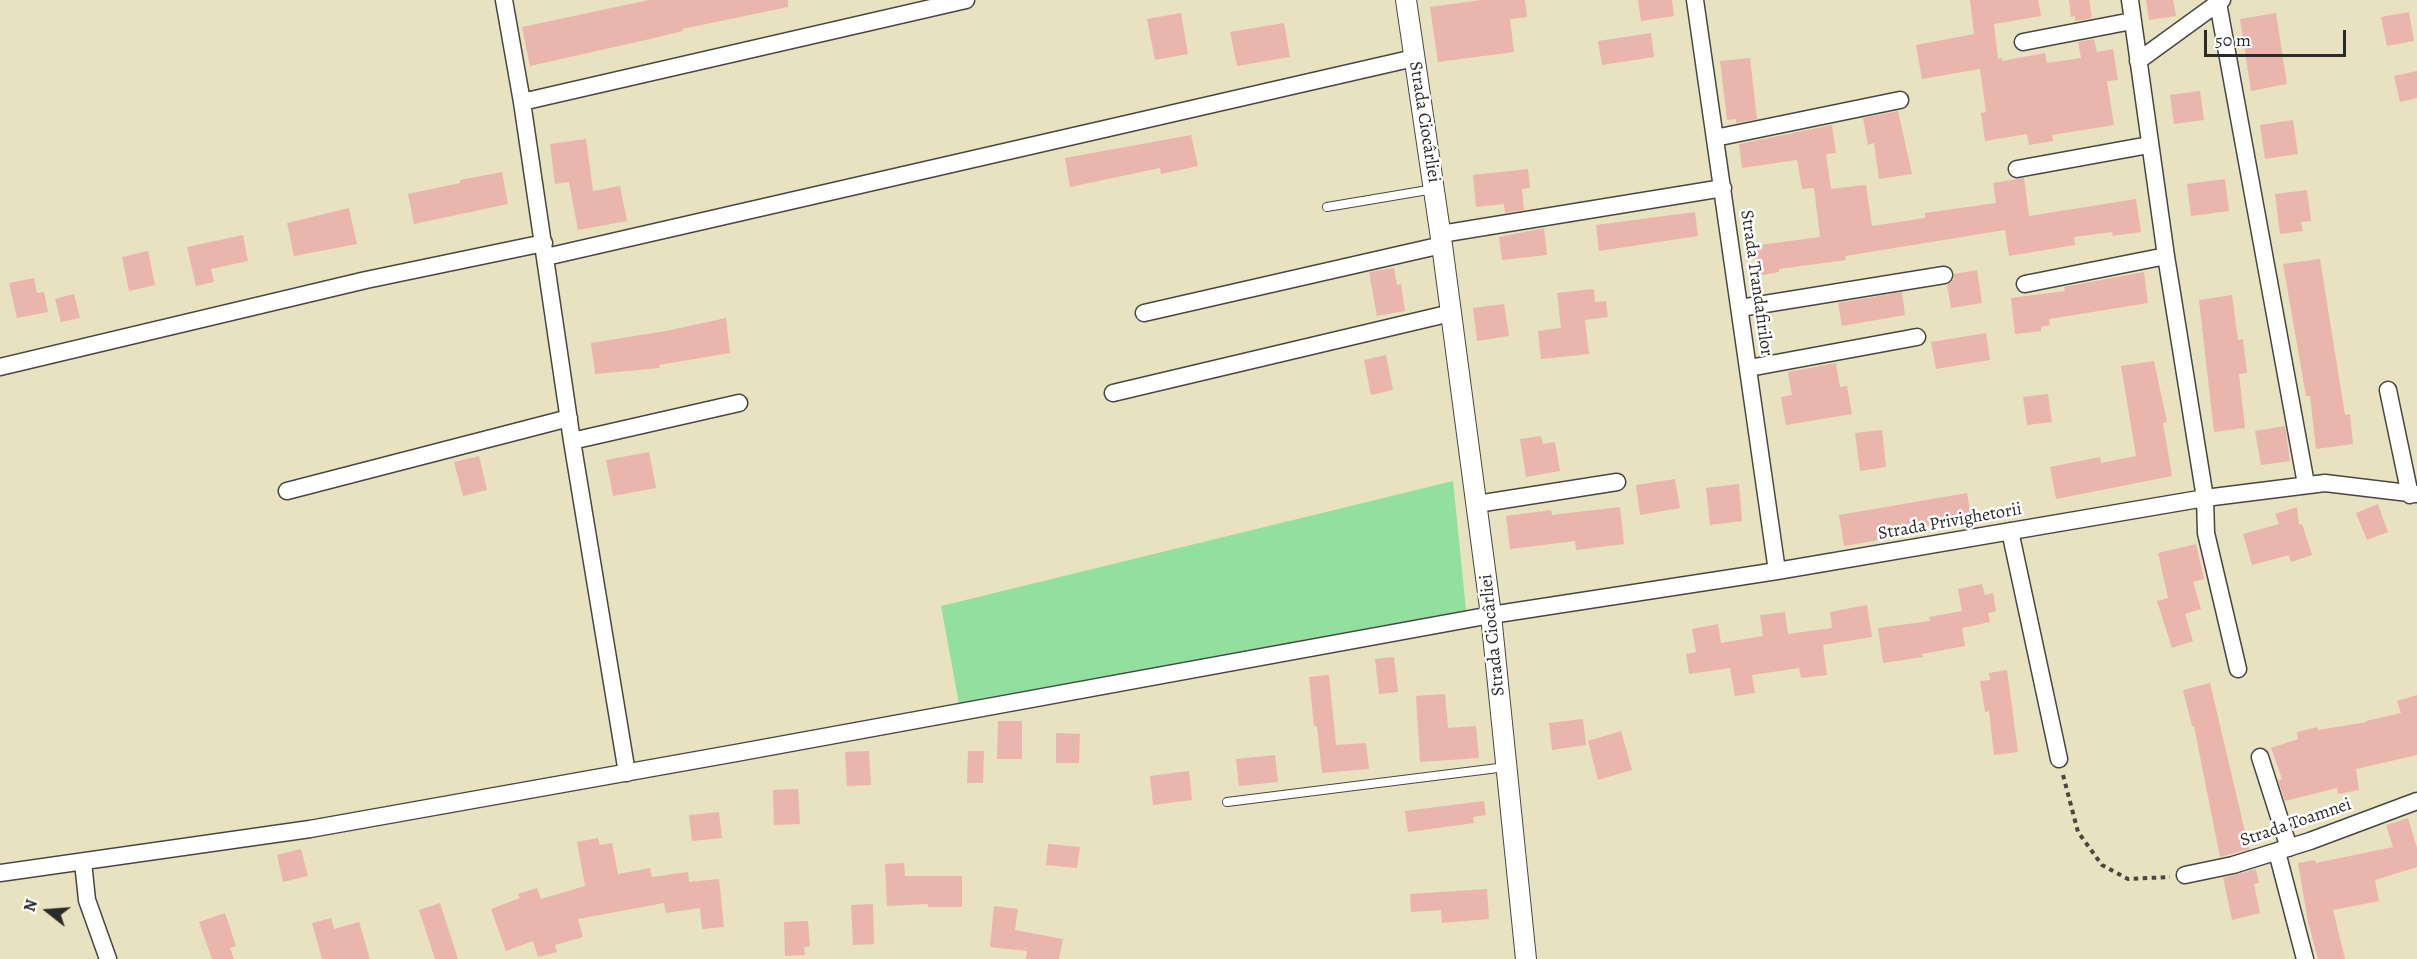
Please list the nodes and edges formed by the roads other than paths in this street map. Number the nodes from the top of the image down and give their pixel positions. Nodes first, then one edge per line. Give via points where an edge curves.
1 (504, 0) edge
2 (966, 0) edge
3 (1695, 0) edge
4 (2130, 0) edge
5 (1409, 1) edge
6 (2220, 2) edge
7 (2132, 21) junction
8 (2023, 42) dead end
9 (1414, 58) junction
10 (2138, 62) junction
11 (1900, 100) dead end
12 (522, 102) junction
13 (1715, 138) junction
14 (2149, 145) junction
15 (2017, 169) dead end
16 (1434, 188) junction
17 (1723, 188) junction
18 (1327, 207) dead end
19 (1442, 239) junction
20 (544, 250) junction
21 (2166, 256) junction
22 (1944, 275) dead end
23 (2025, 284) dead end
24 (1740, 308) junction
25 (1144, 313) dead end
26 (1451, 313) junction
27 (1917, 337) dead end
28 (0, 367) edge
29 (1749, 368) junction
30 (2388, 390) dead end
31 (1113, 393) dead end
32 (739, 403) dead end
33 (569, 418) junction
34 (572, 441) junction
35 (1617, 482) dead end
36 (2306, 484) junction
37 (287, 491) dead end
38 (2413, 494) edge
39 (2205, 498) junction
40 (1477, 504) junction
41 (2010, 531) junction
42 (1777, 571) junction
43 (1491, 615) junction
44 (2238, 669) dead end
45 (2260, 757) dead end
46 (2059, 759) road end
47 (1506, 766) junction
48 (627, 773) junction
49 (2417, 801) edge
50 (1227, 802) dead end
51 (2283, 850) junction
52 (83, 862) junction
53 (0, 873) edge
54 (2185, 875) road end
55 (108, 959) edge
56 (1526, 959) edge
57 (2305, 959) edge

1 - 12 street
2 - 12 street
3 - 13 street, Strada Trandafirilor
4 - 7 street
5 - 9 street, Strada Ciocârliei
6 - 10 street
6 - 36 street
7 - 8 street
7 - 10 street
9 - 16 street, Strada Ciocârliei
9 - 20 street
10 - 14 street
11 - 13 street
12 - 20 street
13 - 17 street, Strada Trandafirilor
14 - 15 street
14 - 21 street
16 - 18 lane
16 - 19 street, Strada Ciocârliei
17 - 19 street
17 - 24 street, Strada Trandafirilor
19 - 25 street
19 - 26 street, Strada Ciocârliei
20 - 28 street via 366,280
20 - 33 street
21 - 23 street
21 - 39 street
22 - 24 street
24 - 29 street, Strada Trandafirilor
26 - 31 street
26 - 40 street, Strada Ciocârliei
27 - 29 street
29 - 42 street, Strada Trandafirilor
30 - 38 street
32 - 34 street
33 - 34 street
33 - 37 street
34 - 48 street
35 - 40 street
36 - 38 street, Strada Privighetorii
36 - 39 street, Strada Privighetorii
39 - 41 street, Strada Privighetorii
39 - 44 street via 2206,533
40 - 43 street, Strada Ciocârliei
41 - 42 street, Strada Privighetorii
41 - 46 street
42 - 43 street, Strada Privighetorii
43 - 47 street, Strada Ciocârliei
43 - 48 street, Strada Privighetorii
45 - 51 street
47 - 50 lane
47 - 56 street, Strada Ciocârliei
48 - 52 street, Strada Privighetorii via 310,829
49 - 51 street, Strada Toamnei
51 - 54 street, Strada Toamnei
51 - 57 street
52 - 53 street, Strada Privighetorii
52 - 55 street via 87,900

